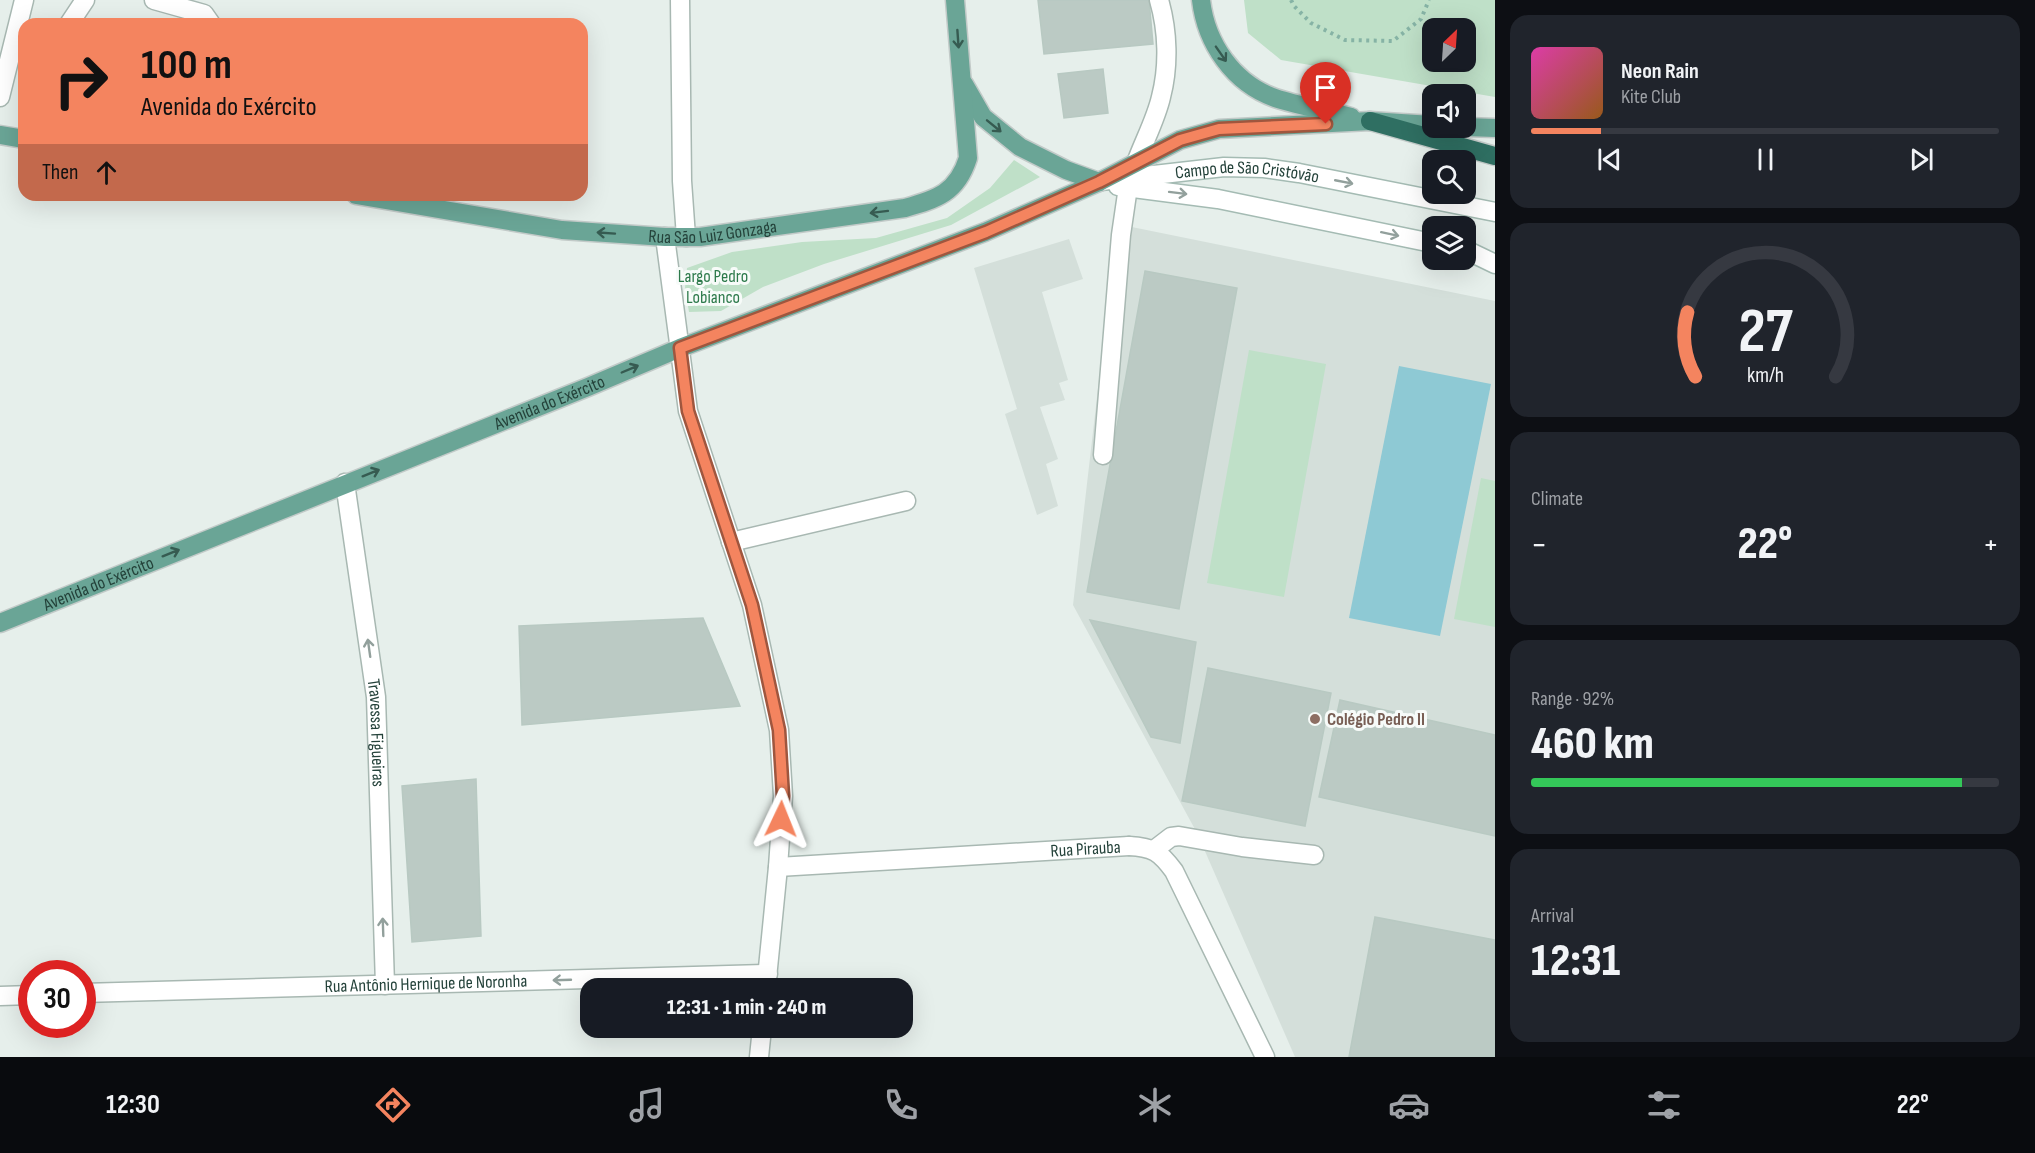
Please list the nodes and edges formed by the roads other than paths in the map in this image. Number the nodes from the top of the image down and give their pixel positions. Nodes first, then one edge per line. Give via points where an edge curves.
1 (24, 0) edge
2 (85, 0) edge
3 (154, 0) edge
4 (680, 0) edge
5 (955, 0) edge
6 (1159, 0) edge
7 (1201, 0) edge
8 (20, 18) edge
9 (73, 18) edge
10 (207, 18) edge
11 (18, 24) edge
12 (961, 79) junction
13 (0, 97) edge
14 (1370, 121) junction
15 (1422, 124) edge
16 (1476, 127) edge
17 (1495, 128) edge
18 (1495, 156) edge
19 (1136, 163) junction
20 (1099, 182) junction
21 (1128, 187) junction
22 (391, 201) edge
23 (1495, 212) edge
24 (665, 237) junction
25 (686, 237) junction
26 (1422, 241) edge
27 (1476, 255) edge
28 (1495, 264) edge
29 (680, 348) junction
30 (1103, 455) dead end
31 (345, 483) junction
32 (906, 501) dead end
33 (731, 542) junction
34 (0, 623) edge
35 (1154, 850) junction
36 (1314, 855) dead end
37 (778, 867) junction
38 (767, 978) edge
39 (580, 983) edge
40 (385, 985) junction
41 (96, 993) edge
42 (18, 995) edge
43 (0, 996) edge
44 (761, 1038) edge
45 (759, 1057) edge
46 (1265, 1057) edge

1 - 8 street
2 - 9 street
3 - 10 street
4 - 25 street
5 -> 12 main road
6 - 19 street via 1167,58 1161,98
7 -> 14 main road, Campo de São Cristóvão via 1217,51 1241,80 1274,97
11 - 13 street
12 -> 20 main road via 983,117 1020,147
12 -> 25 main road, Rua São Luiz Gonzaga via 968,158 959,179 936,199 905,208
14 - 15 main road, Campo de São Cristóvão
14 - 18 highway
14 - 19 main road, Campo de São Cristóvão via 1219,129 1180,140
16 - 17 main road
19 - 20 main road, Campo de São Cristóvão
20 - 21 street
20 -> 23 street, Campo de São Cristóvão via 1224,167 1264,168
20 - 29 main road, Avenida do Exército via 986,232
21 -> 26 street via 1218,199
21 - 30 street
24 -> 22 main road, Rua São Luiz Gonzaga via 562,230
24 - 25 main road, Rua São Luiz Gonzaga
24 - 29 street
27 - 28 street
31 -> 29 main road, Avenida do Exército
29 - 33 street via 688,411
34 -> 31 main road, Avenida do Exército
40 -> 31 street, Travessa Figueiras via 376,697
32 - 33 street
33 - 37 street via 752,605 779,730 783,796
35 - 36 street via 1171,837 1179,836
35 - 37 street, Rua Pirauba via 1129,846
35 - 46 street via 1174,871
37 - 38 street
39 -> 40 street, Rua Antônio Hernique de Noronha
40 - 41 street, Rua Antônio Hernique de Noronha
42 - 43 street
44 - 45 street

